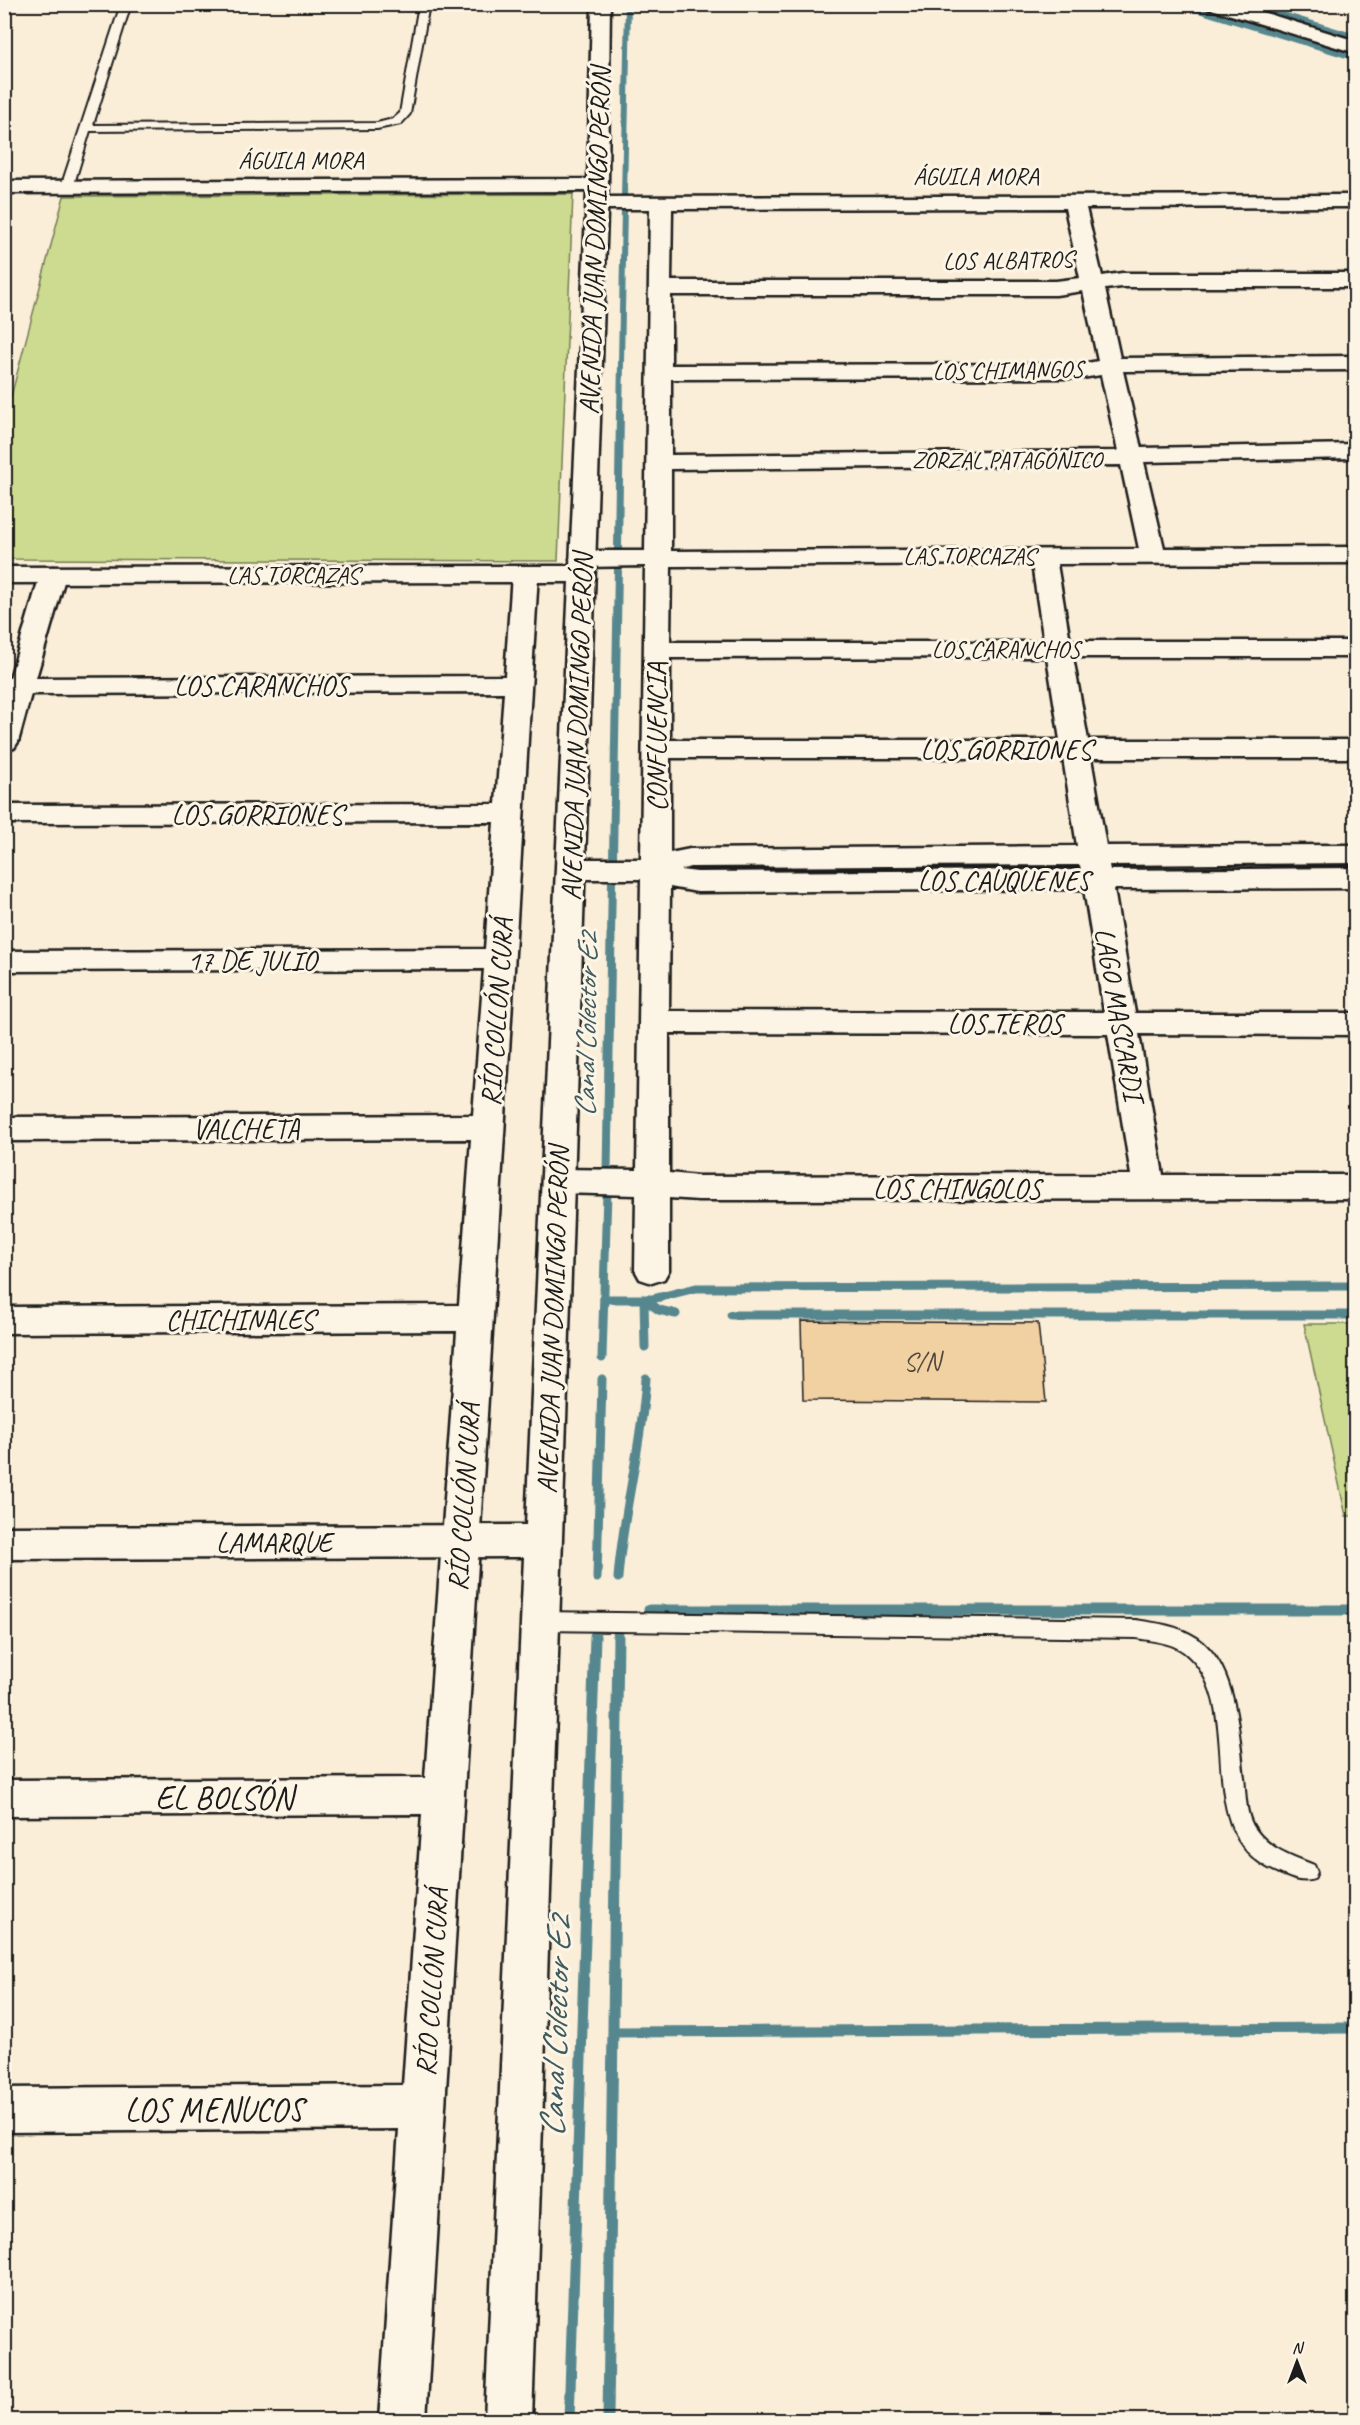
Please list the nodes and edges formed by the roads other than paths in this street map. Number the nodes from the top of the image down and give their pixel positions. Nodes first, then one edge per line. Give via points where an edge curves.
1 (126, 4) edge
2 (424, 4) edge
3 (601, 4) edge
4 (1215, 4) edge
5 (1356, 47) edge
6 (86, 128) junction
7 (4, 187) edge
8 (67, 187) junction
9 (598, 194) junction
10 (1074, 201) junction
11 (1356, 201) edge
12 (661, 203) junction
13 (1356, 280) edge
14 (1093, 284) junction
15 (660, 288) junction
16 (1356, 363) edge
17 (1111, 365) junction
18 (659, 372) junction
19 (1356, 451) edge
20 (1131, 457) junction
21 (659, 462) junction
22 (1356, 555) edge
23 (1044, 556) junction
24 (1153, 556) junction
25 (658, 558) junction
26 (583, 566) junction
27 (525, 574) junction
28 (4, 575) edge
29 (53, 575) junction
30 (1059, 649) junction
31 (1356, 649) edge
32 (657, 650) junction
33 (518, 684) junction
34 (13, 686) edge
35 (4, 742) edge
36 (656, 749) junction
37 (1076, 749) junction
38 (1356, 749) edge
39 (509, 813) junction
40 (4, 814) edge
41 (1356, 854) edge
42 (1096, 868) junction
43 (571, 869) junction
44 (655, 869) junction
45 (1356, 878) edge
46 (499, 958) junction
47 (4, 961) edge
48 (654, 1022) junction
49 (1122, 1023) junction
50 (1356, 1024) edge
51 (488, 1127) junction
52 (4, 1129) edge
53 (558, 1181) junction
54 (653, 1184) junction
55 (1149, 1187) junction
56 (1356, 1187) edge
57 (652, 1270) dead end
58 (475, 1318) junction
59 (4, 1320) edge
60 (460, 1541) junction
61 (543, 1541) junction
62 (4, 1543) edge
63 (540, 1621) junction
64 (443, 1796) junction
65 (4, 1798) edge
66 (1306, 1872) dead end
67 (423, 2107) junction
68 (4, 2110) edge
69 (402, 2421) edge
70 (508, 2421) edge

1 - 6 lane
2 - 6 lane via 405,114 391,125
3 - 9 street, AVENIDA JUAN DOMINGO PERÓN
4 - 5 street
6 - 8 lane
7 - 8 street, ÁGUILA MORA
8 - 9 street, ÁGUILA MORA
9 - 12 street, ÁGUILA MORA
9 - 26 street, AVENIDA JUAN DOMINGO PERÓN
10 - 11 street, ÁGUILA MORA
10 - 12 street, ÁGUILA MORA
10 - 14 street
12 - 15 street, CONFLUENCIA
13 - 14 street, LOS ALBATROS via 1130,280
14 - 15 street, LOS ALBATROS via 1056,288
14 - 17 street
15 - 18 street, CONFLUENCIA
16 - 17 street, LOS CHIMANGOS
17 - 18 street, LOS CHIMANGOS via 1082,371
17 - 20 street
18 - 21 street, CONFLUENCIA
19 - 20 street, ZORZAL PATAGÓNICO
20 - 21 street, ZORZAL PATAGÓNICO
20 - 24 street
21 - 25 street, CONFLUENCIA
22 - 24 street, LAS TORCAZAS
23 - 24 street, LAS TORCAZAS
23 - 25 street, LAS TORCAZAS
23 - 30 street, LAGO MASCARDI
25 - 26 street, LAS TORCAZAS
25 - 32 street, CONFLUENCIA
26 - 27 street, LAS TORCAZAS
26 - 43 street, AVENIDA JUAN DOMINGO PERÓN
27 - 29 street, LAS TORCAZAS
27 - 33 street, RÍO COLLÓN CURÁ
28 - 29 street, LAS TORCAZAS
29 - 34 street
30 - 31 street, LOS CARANCHOS
30 - 32 street, LOS CARANCHOS
30 - 37 street, LAGO MASCARDI
32 - 36 street, CONFLUENCIA
33 - 34 street, LOS CARANCHOS
33 - 39 street, RÍO COLLÓN CURÁ
34 - 35 street
36 - 37 street, LOS GORRIONES
36 - 44 street, CONFLUENCIA
37 - 38 street, LOS GORRIONES
37 - 42 street, LAGO MASCARDI
39 - 40 street, LOS GORRIONES
39 - 46 street, RÍO COLLÓN CURÁ
41 - 42 street, LOS CAUQUENES
42 - 44 street, LOS CAUQUENES via 697,882 678,880
42 - 45 street, LOS CAUQUENES
42 - 49 street, LAGO MASCARDI
43 - 44 street, LOS CAUQUENES
43 - 53 street, AVENIDA JUAN DOMINGO PERÓN
44 - 48 street, CONFLUENCIA
46 - 47 street, 17 DE JULIO
46 - 51 street, RÍO COLLÓN CURÁ
48 - 49 street, LOS TEROS
48 - 54 street, CONFLUENCIA
49 - 50 street, LOS TEROS
49 - 55 street, LAGO MASCARDI
51 - 52 street, VALCHETA
51 - 58 street, RÍO COLLÓN CURÁ
53 - 54 street, LOS CHINGOLOS
53 - 61 street, AVENIDA JUAN DOMINGO PERÓN
54 - 55 street, LOS CHINGOLOS via 698,1188
54 - 57 street, CONFLUENCIA
55 - 56 street, LOS CHINGOLOS
58 - 59 street, CHICHINALES
58 - 60 street, RÍO COLLÓN CURÁ
60 - 61 street, LAMARQUE
60 - 62 street, LAMARQUE
60 - 64 street, RÍO COLLÓN CURÁ
61 - 63 street, AVENIDA JUAN DOMINGO PERÓN
63 - 66 lane via 1136,1629 1173,1635 1196,1649 1218,1678 1241,1824 1271,1859
63 - 70 street, AVENIDA JUAN DOMINGO PERÓN
64 - 65 street, EL BOLSÓN
64 - 67 street, RÍO COLLÓN CURÁ
67 - 68 street, LOS MENUCOS
67 - 69 street, RÍO COLLÓN CURÁ

